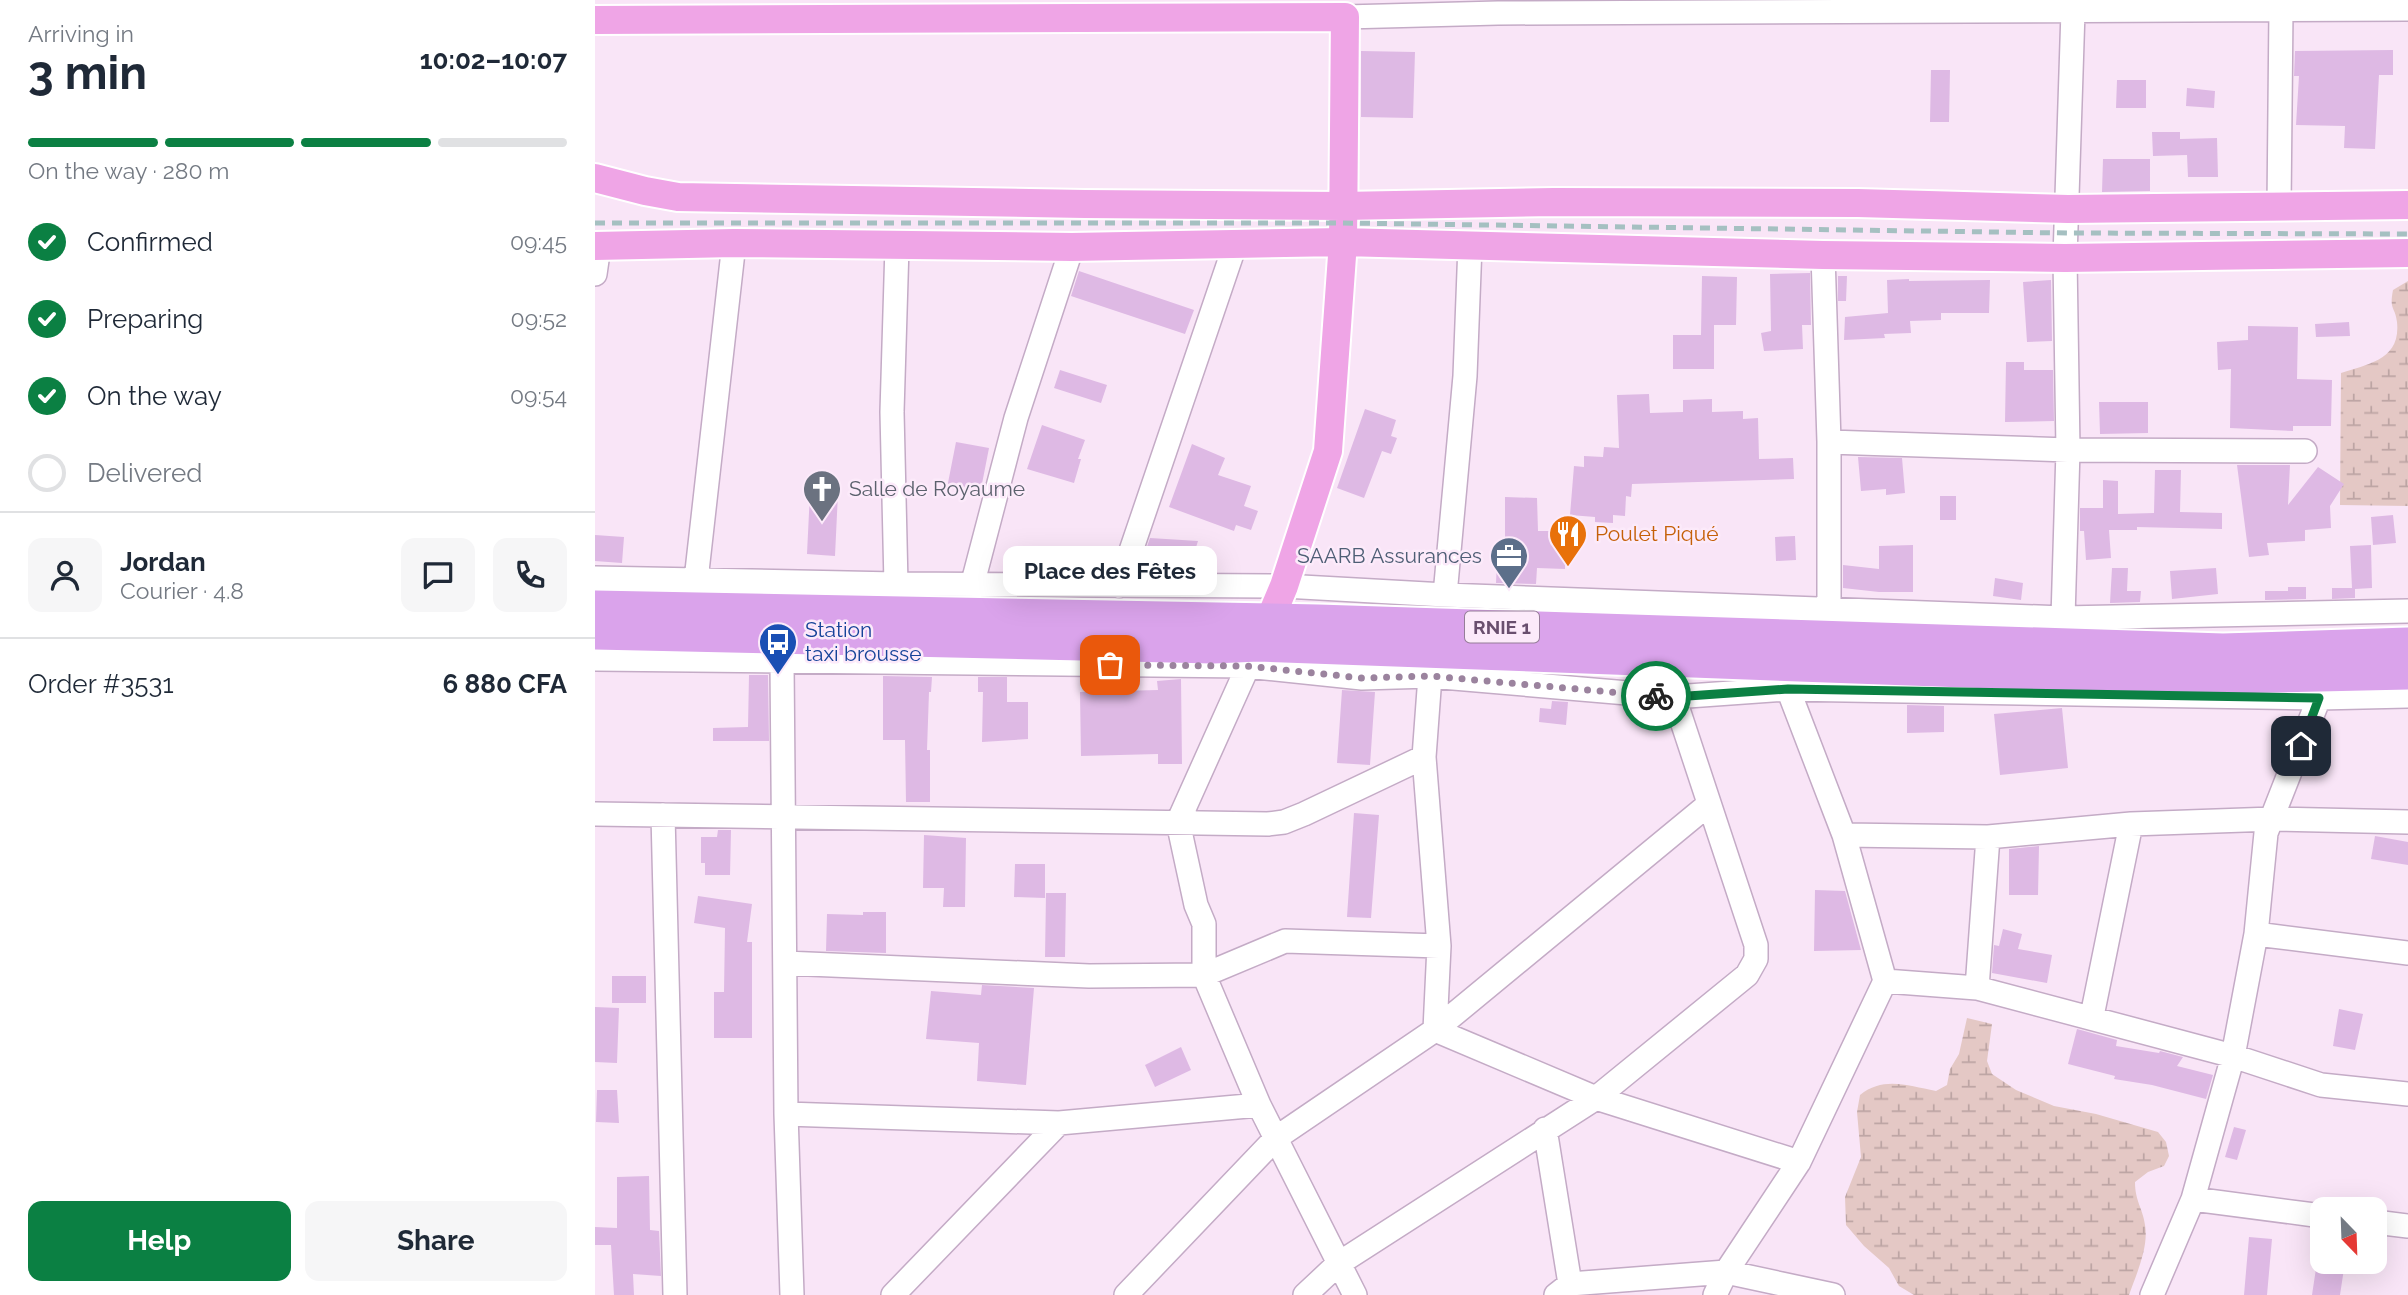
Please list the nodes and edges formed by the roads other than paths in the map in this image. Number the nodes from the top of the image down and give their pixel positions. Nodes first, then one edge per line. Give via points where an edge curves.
1 (1959, 5) edge
2 (1498, 6) edge
3 (1629, 6) edge
4 (2280, 9) junction
5 (2408, 9) edge
6 (842, 10) edge
7 (999, 10) edge
8 (1168, 10) edge
9 (1355, 11) edge
10 (2073, 11) junction
11 (595, 20) edge
12 (595, 178) edge
13 (2408, 205) edge
14 (1343, 206) junction
15 (2279, 207) junction
16 (2068, 209) junction
17 (1236, 242) junction
18 (1343, 242) junction
19 (734, 243) junction
20 (1470, 245) junction
21 (597, 246) edge
22 (897, 246) junction
23 (1072, 247) junction
24 (2408, 253) edge
25 (1823, 255) junction
26 (2066, 258) junction
27 (595, 274) edge
28 (1829, 442) junction
29 (2068, 450) junction
30 (2305, 451) dead end
31 (595, 578) edge
32 (696, 580) junction
33 (973, 583) junction
34 (896, 584) junction
35 (1119, 586) junction
36 (1285, 586) junction
37 (1445, 595) junction
38 (595, 607) edge
39 (1829, 610) junction
40 (2408, 611) edge
41 (2063, 618) junction
42 (595, 634) edge
43 (1259, 644) junction
44 (2408, 644) edge
45 (595, 659) edge
46 (782, 663) junction
47 (2408, 673) edge
48 (1430, 676) junction
49 (1788, 689) junction
50 (2408, 696) edge
51 (1674, 697) junction
52 (2319, 698) junction
53 (1424, 757) junction
54 (1709, 804) junction
55 (595, 814) edge
56 (663, 815) junction
57 (784, 817) junction
58 (2273, 819) junction
59 (1178, 822) junction
60 (2408, 822) edge
61 (2131, 824) junction
62 (1844, 835) junction
63 (1988, 837) junction
64 (2256, 934) junction
65 (1439, 946) junction
66 (2408, 953) edge
67 (785, 962) junction
68 (1205, 975) junction
69 (1885, 981) junction
70 (1977, 988) junction
71 (2092, 1016) junction
72 (1435, 1030) junction
73 (2233, 1056) junction
74 (2408, 1094) edge
75 (1596, 1098) junction
76 (1259, 1105) junction
77 (786, 1114) junction
78 (1059, 1124) junction
79 (1545, 1129) junction
80 (1276, 1138) junction
81 (1799, 1162) junction
82 (2193, 1199) junction
83 (2310, 1214) edge
84 (2387, 1223) edge
85 (2408, 1226) edge
86 (1338, 1264) junction
87 (1725, 1272) junction
88 (1563, 1290) edge
89 (675, 1295) edge
90 (792, 1295) edge
91 (893, 1295) edge
92 (1126, 1295) edge
93 (1305, 1295) edge
94 (1355, 1295) edge
95 (1715, 1295) edge
96 (1833, 1295) edge
97 (2152, 1295) edge

1 - 3 street
1 - 10 street
2 - 3 street
2 - 9 street
4 - 5 street
4 - 10 street
4 - 15 street
6 - 7 main road
6 - 11 main road
7 - 8 main road
8 - 9 main road
9 - 14 main road
10 - 16 street
12 - 14 main road via 678,197
13 - 15 main road
14 - 16 main road via 1844,203
14 - 18 main road
15 - 16 main road
16 - 26 street
17 - 18 main road
17 - 23 main road
17 - 35 street
18 - 20 main road
18 - 36 main road via 1328,451
19 - 21 main road
19 - 22 main road
19 - 32 street
20 - 25 main road
20 - 37 street via 1465,376
21 - 27 street
22 - 23 main road
22 - 34 street via 893,412
23 - 33 street via 1016,418
24 - 26 main road
25 - 26 main road
25 - 28 street
26 - 29 street
28 - 29 street
28 - 39 street
29 - 30 street
29 - 41 street
31 - 32 street
32 - 34 street
33 - 34 street
33 - 35 street
35 - 36 street
36 - 37 street
36 - 43 main road
37 - 39 street
38 - 43 highway, RNIE 1
39 - 41 street
40 - 41 street
42 - 43 highway, RNIE 1 via 1199,647
43 - 44 highway, RNIE 1 via 2223,649
43 - 46 street
43 - 47 highway, RNIE 1 via 2046,674
43 - 48 street via 1362,678
43 - 59 street
45 - 46 street
46 - 57 street
48 - 51 street
48 - 53 street
49 - 51 street
49 - 52 street
49 - 62 street
50 - 52 street
51 - 54 street
52 - 58 street
53 - 59 street via 1285,822
53 - 65 street
54 - 72 street
54 - 75 street via 1756,945 1756,959 1747,975
55 - 56 street
56 - 57 street
56 - 89 street
57 - 59 street
57 - 67 street
58 - 60 street
58 - 61 street
58 - 64 street via 2266,833
59 - 68 street via 1204,924
61 - 63 street
61 - 71 street
62 - 63 street
62 - 69 street
63 - 70 street
64 - 66 street
64 - 73 street
65 - 68 street via 1285,941
65 - 72 street
67 - 68 street via 1089,976
67 - 77 street
68 - 76 street
69 - 70 street
69 - 81 street
70 - 71 street
71 - 73 street
72 - 75 street
72 - 80 street
73 - 74 street via 2321,1085
73 - 82 street
75 - 79 street
75 - 81 street
76 - 78 street
76 - 80 street
77 - 78 street
77 - 90 street
78 - 91 street
79 - 86 street
79 - 88 street
80 - 86 street
80 - 92 street
81 - 87 street
82 - 83 street
82 - 97 street
84 - 85 street
86 - 93 street
86 - 94 street
87 - 88 street
87 - 95 street
87 - 96 street

